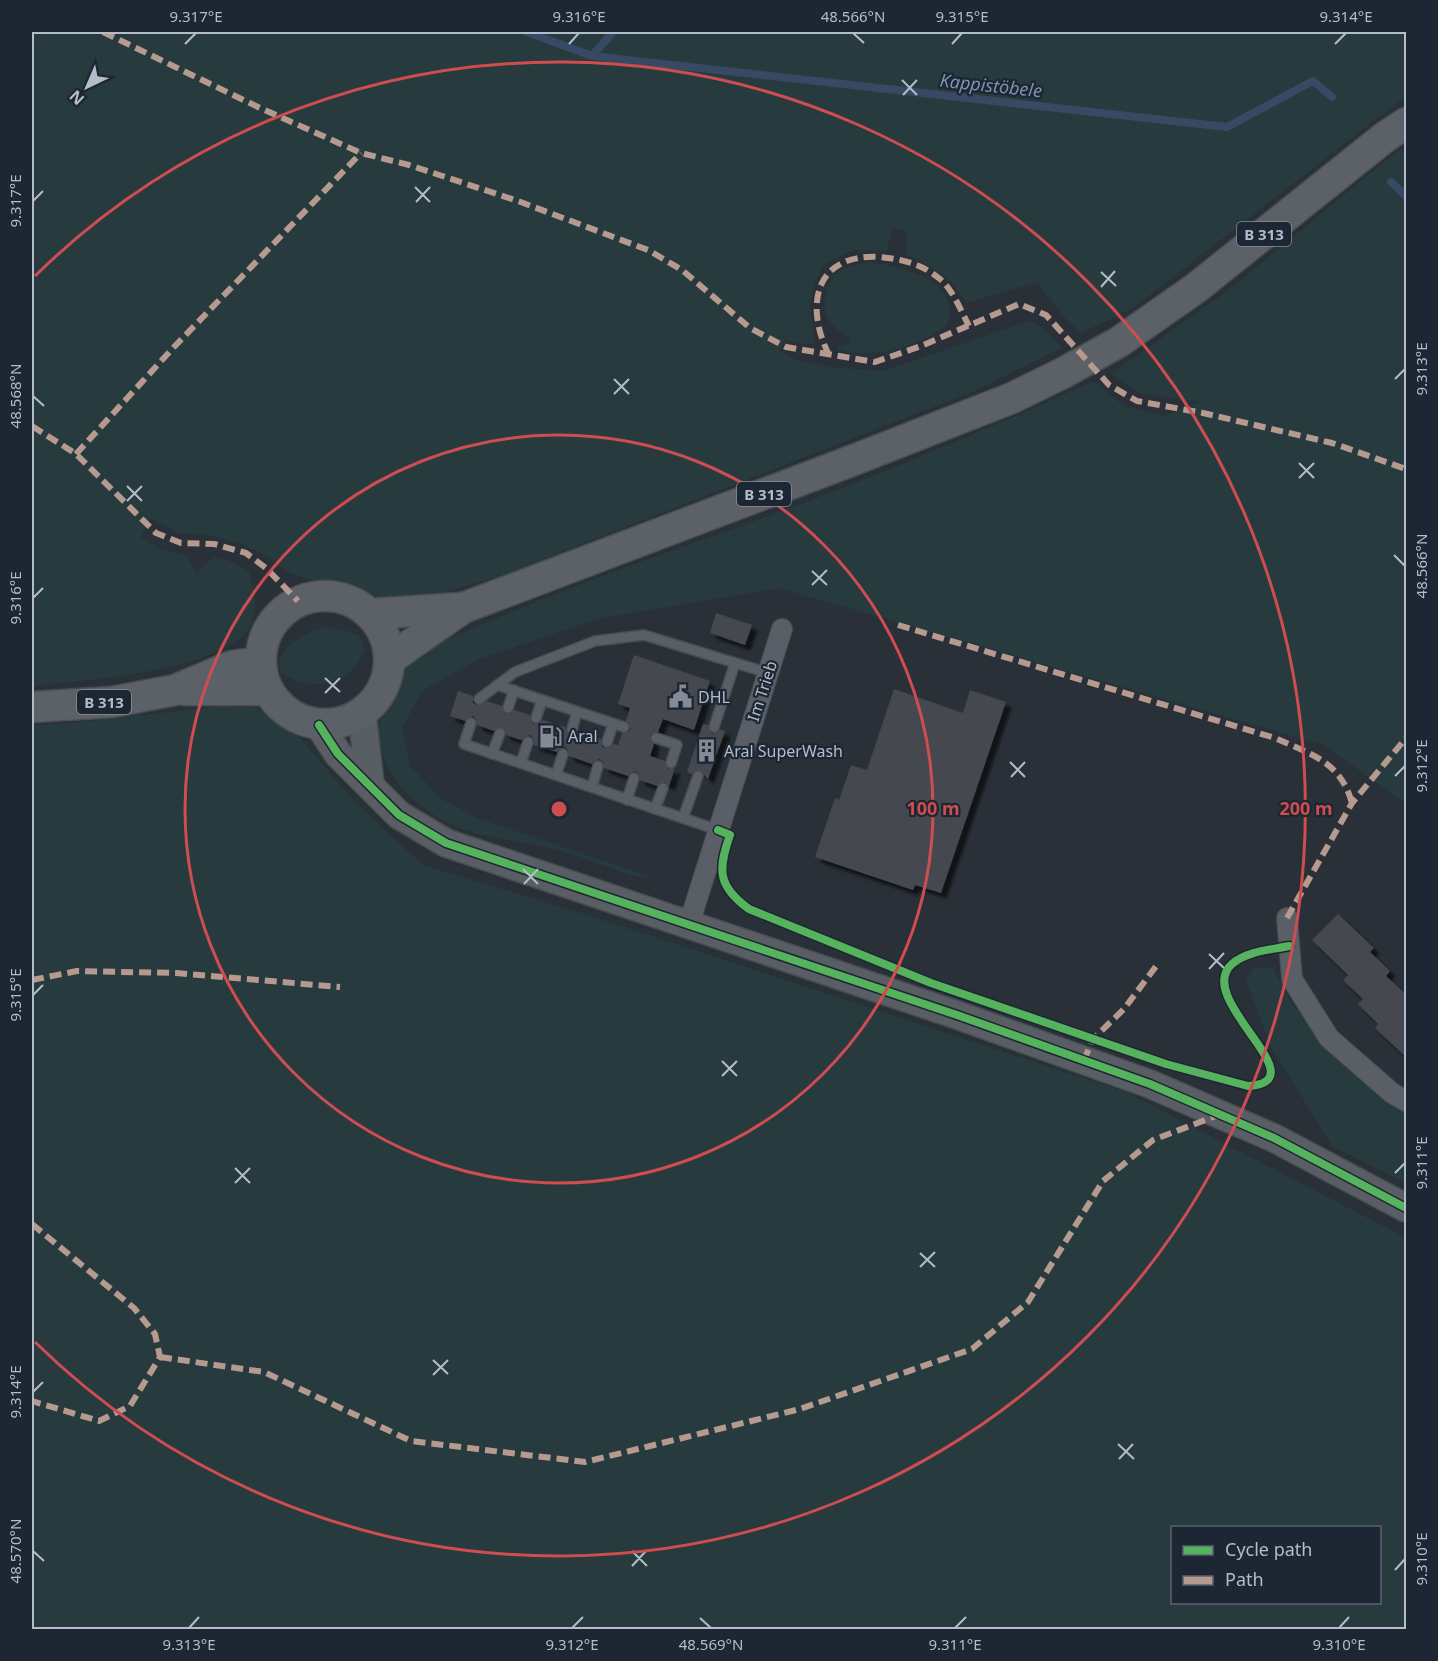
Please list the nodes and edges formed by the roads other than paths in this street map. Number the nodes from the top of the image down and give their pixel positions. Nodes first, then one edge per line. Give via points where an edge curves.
1 (1407, 123) edge
2 (463, 608) junction
3 (370, 614) junction
4 (782, 629) dead end
5 (390, 659) junction
6 (735, 663) junction
7 (768, 673) junction
8 (264, 676) junction
9 (497, 685) junction
10 (514, 690) junction
11 (479, 699) dead end
12 (542, 700) junction
13 (32, 707) edge
14 (508, 708) dead end
15 (577, 712) junction
16 (362, 714) junction
17 (536, 718) dead end
18 (471, 723) dead end
19 (613, 724) junction
20 (319, 725) junction
21 (624, 727) dead end
22 (714, 727) dead end
23 (572, 729) dead end
24 (500, 733) dead end
25 (656, 738) dead end
26 (528, 742) dead end
27 (607, 742) dead end
28 (492, 754) junction
29 (563, 754) dead end
30 (670, 763) dead end
31 (521, 764) junction
32 (598, 766) dead end
33 (556, 776) junction
34 (698, 776) dead end
35 (634, 778) dead end
36 (370, 784) junction
37 (592, 787) junction
38 (663, 788) dead end
39 (627, 800) junction
40 (655, 809) junction
41 (684, 818) junction
42 (718, 830) junction
43 (1287, 918) dead end
44 (689, 924) junction
45 (1407, 1101) edge
46 (1407, 1208) edge

1 - 2 main road, B 313 via 1384,137 1196,288 1119,342 1063,373 1012,398 915,436
2 - 3 main road, B 313
2 - 5 main road, B 313
3 - 5 main road via 388,642
3 - 8 main road via 352,601 331,595 298,601 273,621 263,640
4 - 7 street, Im Trieb
5 - 16 main road via 387,680 377,699
6 - 7 lane
6 - 9 lane via 644,634 595,641 515,672
6 - 22 lane
7 - 42 street, Im Trieb
8 - 13 main road, B 313 via 232,666 175,690 112,702
8 - 20 main road via 281,707 298,719
9 - 10 lane
9 - 11 lane
10 - 12 lane
10 - 14 lane
12 - 15 lane
12 - 17 lane
15 - 19 lane
15 - 23 lane
16 - 20 main road via 341,723
16 - 36 street
18 - 28 lane via 464,744
19 - 21 lane
19 - 27 lane
20 - 36 street via 338,754
24 - 28 lane
25 - 30 lane via 677,745
26 - 31 lane
28 - 31 lane
29 - 33 lane
31 - 33 lane
32 - 37 lane
33 - 37 lane
34 - 41 lane
35 - 39 lane
36 - 44 street via 399,815 446,843
37 - 39 lane
38 - 40 lane
39 - 40 lane
40 - 41 lane
41 - 42 lane
42 - 44 street, Im Trieb
43 - 45 street via 1292,979 1329,1038 1392,1093
44 - 46 street via 1150,1084 1274,1138

